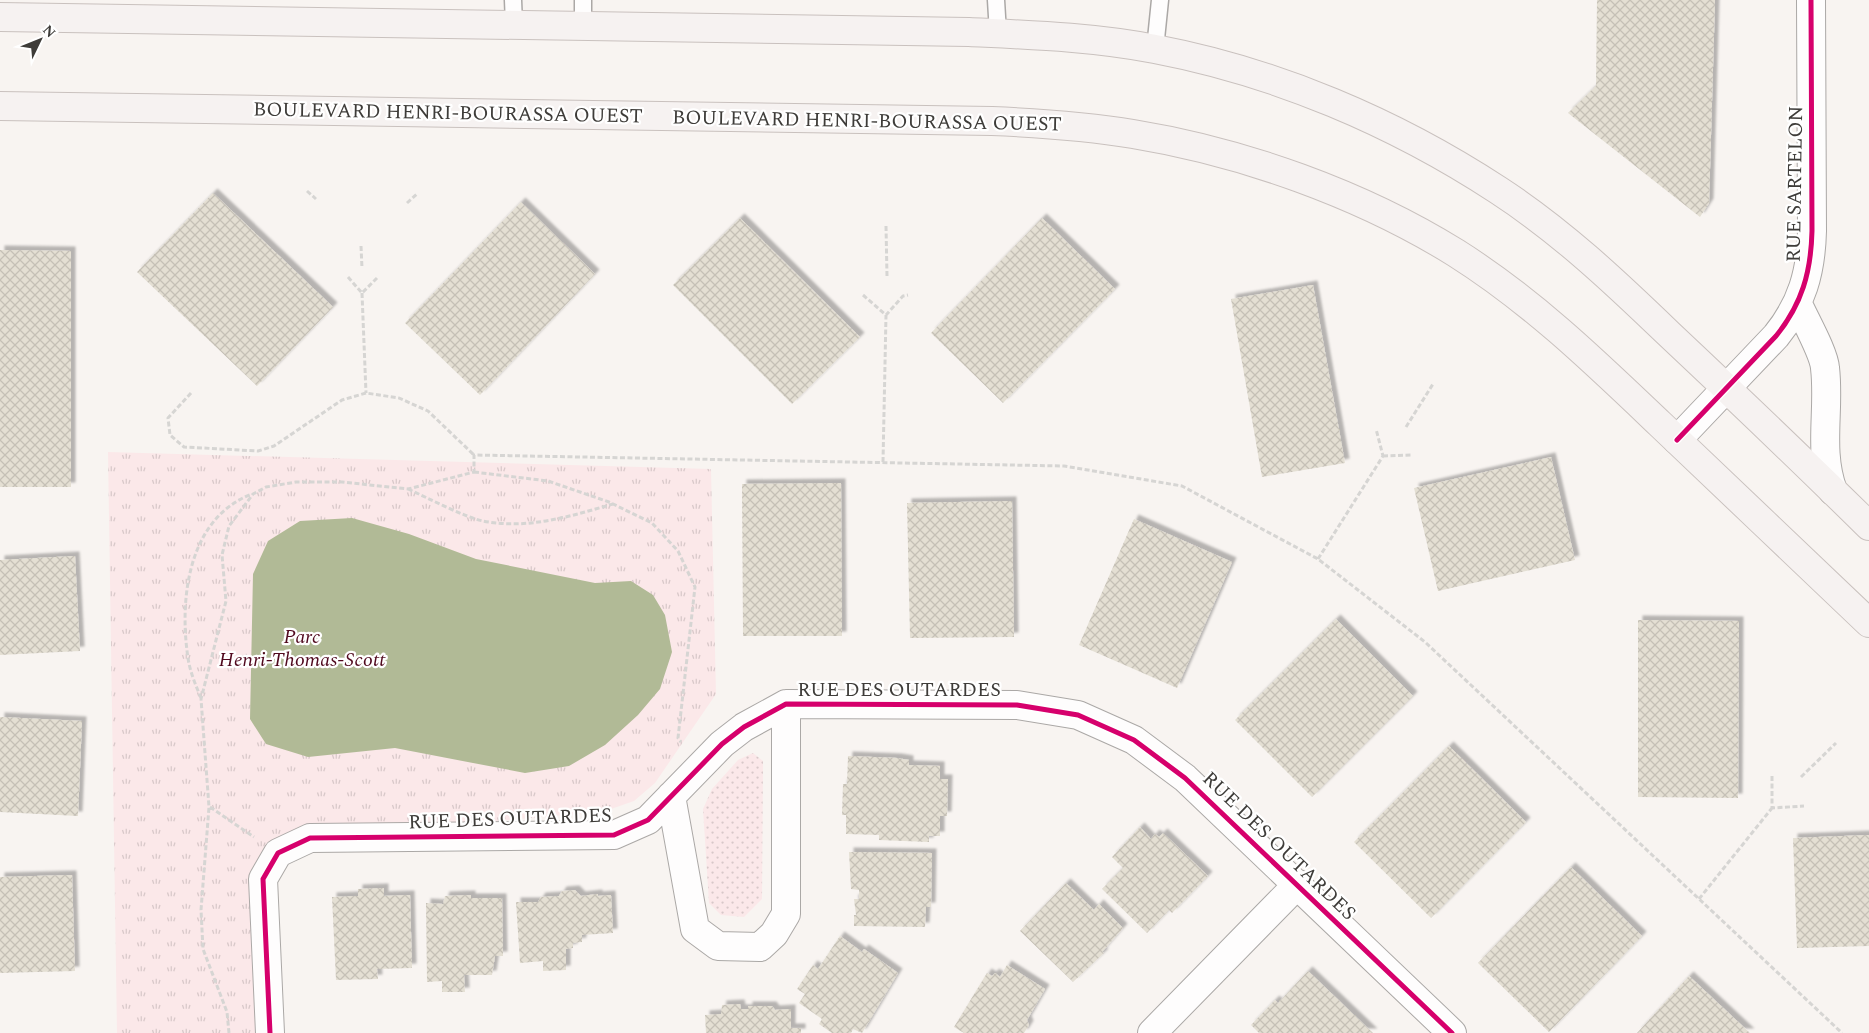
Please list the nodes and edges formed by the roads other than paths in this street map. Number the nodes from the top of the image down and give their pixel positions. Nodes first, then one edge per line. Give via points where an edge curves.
1 (996, 0) edge
2 (1160, 0) edge
3 (1811, 0) edge
4 (514, 12) edge
5 (583, 13) edge
6 (0, 16) edge
7 (998, 33) junction
8 (1156, 49) junction
9 (0, 106) edge
10 (1798, 304) junction
11 (1726, 387) junction
12 (1677, 440) junction
13 (1833, 491) junction
14 (1869, 526) edge
15 (1869, 623) edge
16 (786, 704) junction
17 (671, 796) junction
18 (1298, 884) junction
19 (270, 1033) edge
20 (1152, 1033) edge
21 (1452, 1033) edge

1 - 7 lane
2 - 8 lane
3 - 10 street, RUE SARTELON via 1811,255
4 - 5 main road
4 - 6 main road
5 - 7 main road
7 - 8 main road via 1080,38
8 - 11 main road via 1216,63 1306,91 1387,127 1458,165 1505,195 1589,259
9 - 12 main road, BOULEVARD HENRI-BOURASSA OUEST via 992,121 1062,125 1155,138 1236,158 1308,182 1380,212 1455,253 1500,283 1571,339
10 - 11 street, RUE SARTELON via 1776,336
10 - 13 street via 1826,366 1824,442 1827,475
11 - 12 street, RUE SARTELON
11 - 13 main road
12 - 15 main road, BOULEVARD HENRI-BOURASSA OUEST
13 - 14 main road
16 - 17 street, RUE DES OUTARDES via 744,727 722,744
16 - 17 street via 786,914 774,934 760,946 718,946 695,929
16 - 18 street, RUE DES OUTARDES via 1017,705 1078,715 1134,740 1185,778
17 - 19 street, RUE DES OUTARDES via 648,820 614,835 310,838 278,853 263,879
18 - 20 street
18 - 21 street, RUE DES OUTARDES

